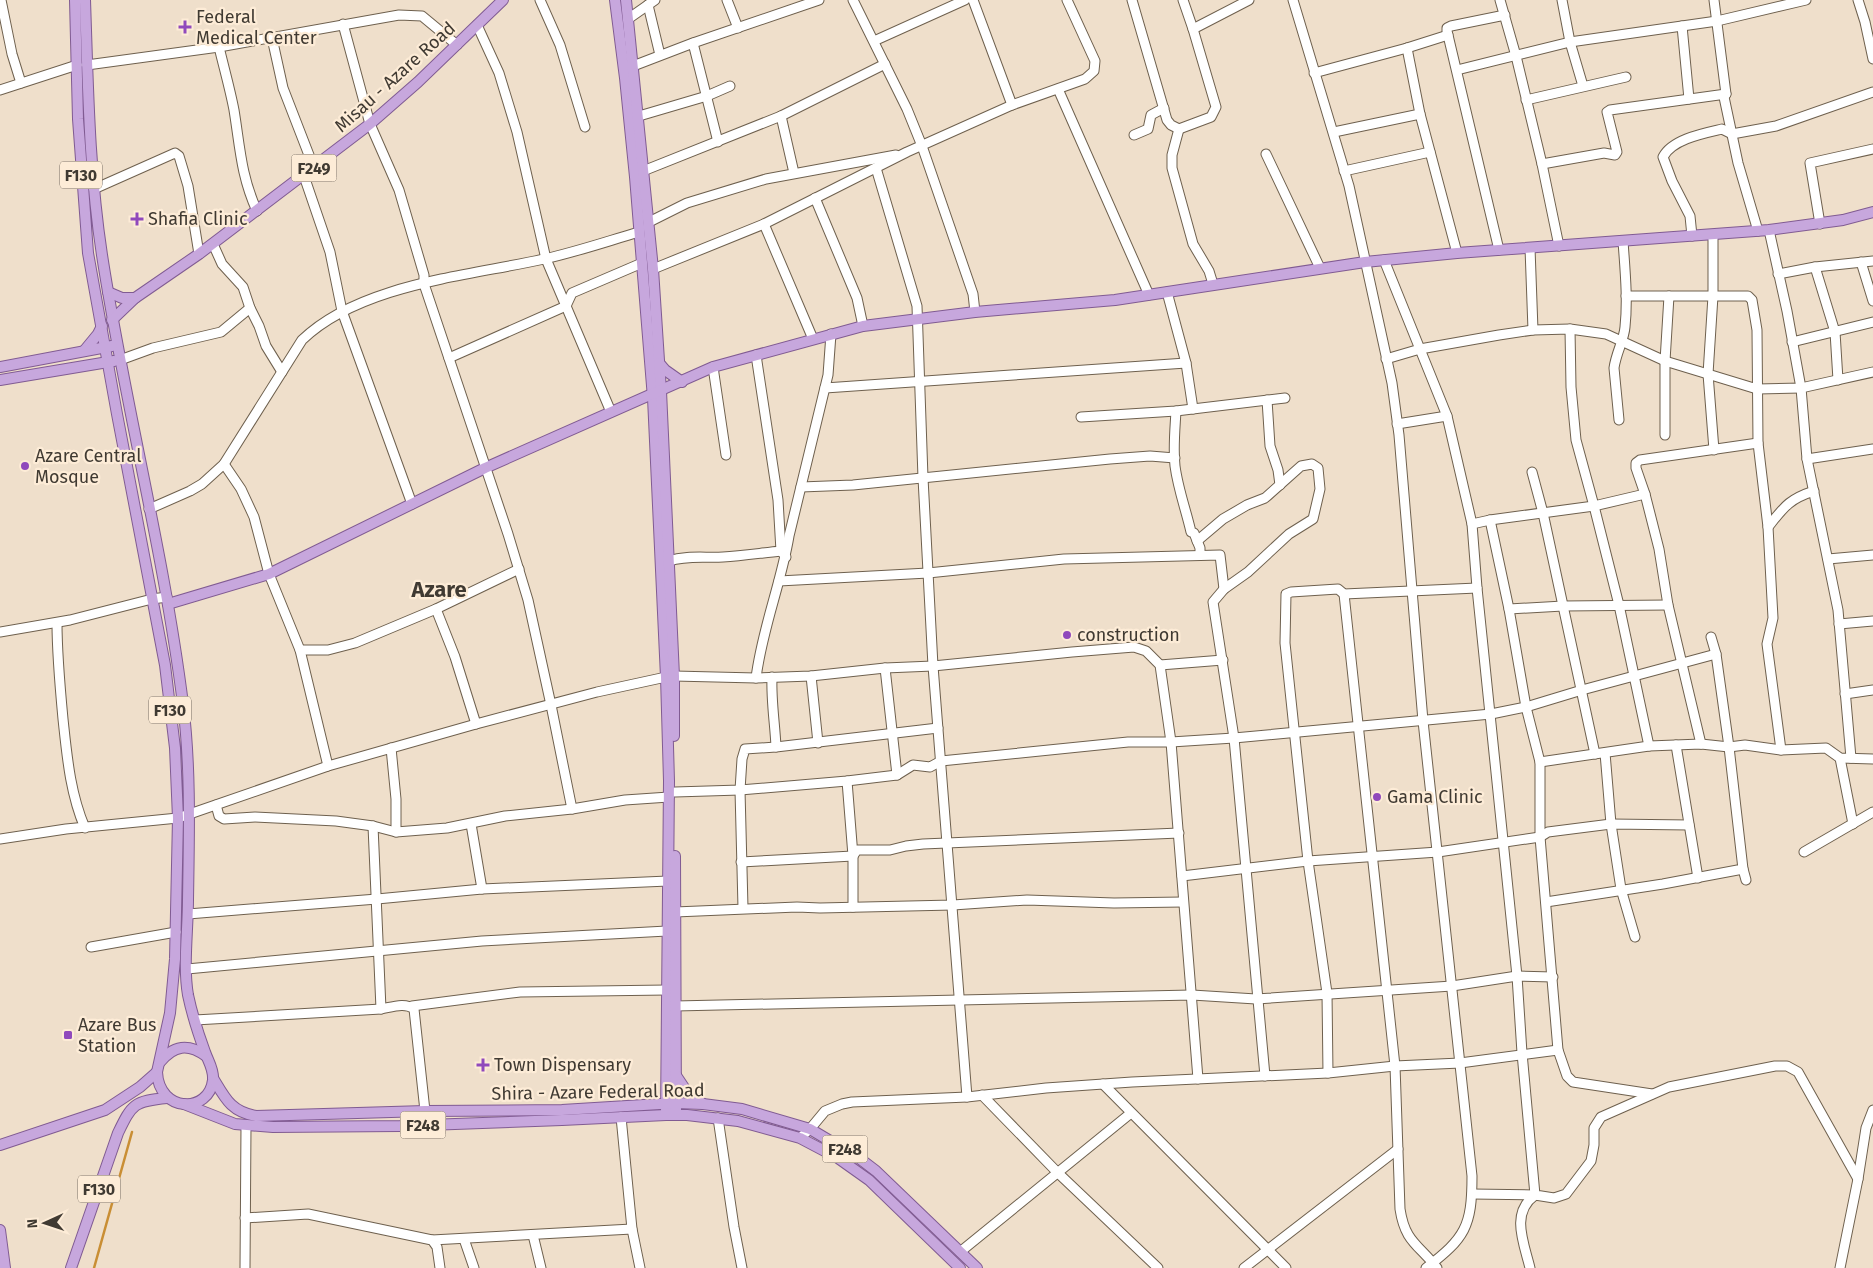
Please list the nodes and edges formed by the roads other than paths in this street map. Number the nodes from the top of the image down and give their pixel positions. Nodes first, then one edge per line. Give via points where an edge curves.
1 (1, 0) edge
2 (75, 0) edge
3 (85, 0) edge
4 (504, 0) edge
5 (540, 0) edge
6 (615, 0) edge
7 (626, 0) edge
8 (728, 0) edge
9 (819, 0) edge
10 (853, 0) edge
11 (965, 0) edge
12 (973, 0) edge
13 (1067, 0) edge
14 (1132, 0) edge
15 (1183, 0) edge
16 (1249, 0) edge
17 (1293, 0) edge
18 (1500, 0) edge
19 (1562, 0) edge
20 (1714, 0) edge
21 (1806, 0) edge
22 (1858, 0) edge
23 (652, 3) edge
24 (1768, 4) edge
25 (1505, 15) junction
26 (628, 19) junction
27 (1717, 21) junction
28 (1869, 22) edge
29 (343, 24) junction
30 (477, 25) junction
31 (1682, 26) junction
32 (738, 28) junction
33 (1194, 29) junction
34 (1448, 35) junction
35 (272, 38) junction
36 (874, 41) junction
37 (693, 42) junction
38 (1570, 42) junction
39 (457, 45) junction
40 (219, 47) junction
41 (1407, 48) junction
42 (660, 56) junction
43 (1516, 56) junction
44 (1873, 59) edge
45 (885, 64) junction
46 (82, 65) junction
47 (633, 66) junction
48 (1457, 70) junction
49 (1314, 73) junction
50 (1626, 77) dead end
51 (21, 83) junction
52 (730, 86) dead end
53 (1583, 86) junction
54 (1058, 89) junction
55 (0, 90) edge
56 (1873, 92) edge
57 (1726, 94) junction
58 (707, 96) junction
59 (1689, 99) junction
60 (1526, 100) junction
61 (1012, 105) junction
62 (1164, 108) junction
63 (1420, 114) junction
64 (638, 116) junction
65 (781, 116) junction
66 (370, 124) junction
67 (585, 127) dead end
68 (1179, 129) junction
69 (1334, 132) junction
70 (1732, 134) junction
71 (1134, 135) dead end
72 (718, 142) junction
73 (922, 146) junction
74 (1873, 149) edge
75 (907, 152) junction
76 (1430, 152) junction
77 (1266, 154) dead end
78 (1542, 164) junction
79 (314, 168) junction
80 (876, 168) junction
81 (643, 171) junction
82 (1344, 171) junction
83 (794, 173) junction
84 (304, 176) junction
85 (94, 189) junction
86 (815, 198) junction
87 (257, 211) junction
88 (1873, 212) edge
89 (649, 222) junction
90 (764, 224) junction
91 (1820, 224) junction
92 (1769, 230) junction
93 (1758, 231) junction
94 (639, 232) junction
95 (1713, 234) junction
96 (1692, 236) junction
97 (1623, 241) junction
98 (213, 244) junction
99 (1559, 246) junction
100 (1530, 248) junction
101 (1499, 250) junction
102 (1458, 253) junction
103 (199, 254) junction
104 (546, 259) junction
105 (1384, 260) junction
106 (1873, 261) edge
107 (1365, 262) junction
108 (1861, 262) junction
109 (642, 264) junction
110 (1815, 267) junction
111 (1320, 268) junction
112 (653, 269) junction
113 (1778, 274) junction
114 (424, 284) junction
115 (1212, 284) junction
116 (108, 292) junction
117 (1167, 292) junction
118 (1149, 295) junction
119 (1626, 296) junction
120 (1669, 296) junction
121 (1713, 296) junction
122 (135, 298) junction
123 (1873, 301) edge
124 (566, 306) junction
125 (250, 308) junction
126 (342, 311) junction
127 (975, 312) junction
128 (112, 320) junction
129 (917, 320) junction
130 (1873, 322) edge
131 (102, 326) junction
132 (863, 326) junction
133 (1570, 329) junction
134 (1533, 330) junction
135 (1835, 332) junction
136 (831, 334) junction
137 (813, 339) junction
138 (1621, 340) junction
139 (1792, 342) junction
140 (118, 346) junction
141 (106, 348) junction
142 (1420, 349) junction
143 (84, 351) junction
144 (756, 355) junction
145 (449, 358) junction
146 (1386, 359) junction
147 (120, 360) junction
148 (1665, 361) junction
149 (108, 362) junction
150 (659, 362) junction
151 (1186, 363) junction
152 (0, 367) edge
153 (714, 367) junction
154 (282, 372) junction
155 (1873, 372) edge
156 (1708, 374) junction
157 (0, 380) edge
158 (920, 380) junction
159 (1838, 380) junction
160 (682, 382) junction
161 (824, 388) junction
162 (1801, 388) junction
163 (1757, 389) junction
164 (657, 392) junction
165 (1285, 398) dead end
166 (1267, 400) junction
167 (1193, 409) junction
168 (1176, 411) junction
169 (611, 412) junction
170 (1081, 416) dead end
171 (1447, 416) junction
172 (1619, 420) dead end
173 (1397, 424) junction
174 (1665, 435) dead end
175 (1758, 443) junction
176 (1873, 449) edge
177 (1714, 450) junction
178 (726, 455) dead end
179 (1175, 458) junction
180 (1807, 459) junction
181 (224, 464) junction
182 (485, 468) junction
183 (1532, 472) dead end
184 (923, 478) junction
185 (1280, 486) junction
186 (801, 487) junction
187 (1814, 491) junction
188 (1645, 494) junction
189 (412, 504) junction
190 (1594, 506) junction
191 (149, 509) junction
192 (1543, 513) junction
193 (1490, 520) junction
194 (1472, 524) junction
195 (1768, 527) junction
196 (1197, 541) junction
197 (783, 554) junction
198 (1200, 555) junction
199 (1873, 558) edge
200 (1828, 559) junction
201 (669, 561) junction
202 (519, 569) junction
203 (928, 573) junction
204 (269, 574) junction
205 (779, 581) junction
206 (1477, 588) junction
207 (1412, 589) junction
208 (1224, 590) junction
209 (1344, 594) junction
210 (152, 599) junction
211 (168, 600) junction
212 (1619, 605) junction
213 (1668, 605) junction
214 (1563, 606) junction
215 (436, 609) junction
216 (1509, 609) junction
217 (1873, 621) edge
218 (56, 622) junction
219 (1839, 624) junction
220 (0, 632) edge
221 (1711, 637) dead end
222 (300, 650) junction
223 (1716, 654) junction
224 (1223, 660) junction
225 (1683, 663) junction
226 (1160, 665) junction
227 (933, 666) junction
228 (885, 668) junction
229 (670, 676) junction
230 (811, 676) junction
231 (1635, 676) junction
232 (772, 677) junction
233 (756, 678) junction
234 (1582, 690) junction
235 (1873, 690) edge
236 (1845, 694) junction
237 (552, 705) junction
238 (1526, 707) junction
239 (1491, 714) junction
240 (1423, 721) junction
241 (476, 724) junction
242 (1359, 727) junction
243 (938, 728) junction
244 (1295, 733) junction
245 (892, 735) junction
246 (1234, 738) junction
247 (1171, 742) junction
248 (818, 743) junction
249 (1701, 744) junction
250 (1676, 745) junction
251 (1649, 746) junction
252 (776, 747) junction
253 (1729, 747) junction
254 (391, 748) junction
255 (1780, 750) junction
256 (1605, 753) junction
257 (1595, 754) junction
258 (1840, 758) junction
259 (1851, 758) junction
260 (1873, 759) edge
261 (941, 761) junction
262 (1540, 762) junction
263 (328, 766) junction
264 (897, 775) junction
265 (847, 781) junction
266 (740, 790) junction
267 (672, 794) junction
268 (216, 805) junction
269 (572, 809) junction
270 (1873, 812) edge
271 (189, 815) junction
272 (178, 818) junction
273 (471, 824) junction
274 (1611, 824) junction
275 (1853, 824) junction
276 (1689, 825) junction
277 (373, 826) junction
278 (85, 828) junction
279 (396, 832) junction
280 (1179, 833) junction
281 (1540, 837) junction
282 (0, 839) edge
283 (1503, 843) junction
284 (947, 844) junction
285 (1438, 852) junction
286 (1804, 852) dead end
287 (853, 856) junction
288 (1373, 856) junction
289 (1308, 861) junction
290 (741, 862) junction
291 (1245, 869) junction
292 (1743, 869) junction
293 (1182, 876) junction
294 (1698, 878) junction
295 (1746, 880) dead end
296 (668, 881) junction
297 (482, 889) junction
298 (1621, 889) junction
299 (376, 899) junction
300 (1183, 902) junction
301 (1546, 902) junction
302 (953, 905) junction
303 (853, 906) junction
304 (743, 908) junction
305 (676, 912) junction
306 (188, 914) junction
307 (667, 931) junction
308 (176, 932) junction
309 (1635, 937) dead end
310 (91, 947) dead end
311 (379, 951) junction
312 (187, 969) junction
313 (1517, 976) junction
314 (1553, 977) junction
315 (1452, 986) junction
316 (1388, 989) junction
317 (667, 990) junction
318 (1327, 993) junction
319 (1192, 995) junction
320 (1256, 999) junction
321 (960, 1000) junction
322 (412, 1006) junction
323 (676, 1006) junction
324 (381, 1009) junction
325 (195, 1020) junction
326 (1558, 1050) junction
327 (1522, 1053) junction
328 (206, 1056) junction
329 (1460, 1063) junction
330 (1396, 1066) junction
331 (158, 1067) junction
332 (1328, 1073) junction
333 (671, 1074) junction
334 (1265, 1076) junction
335 (213, 1078) junction
336 (1198, 1079) junction
337 (1103, 1084) junction
338 (1653, 1094) junction
339 (982, 1095) junction
340 (967, 1097) junction
341 (167, 1098) junction
342 (666, 1103) junction
343 (676, 1103) junction
344 (184, 1104) junction
345 (703, 1104) junction
346 (641, 1105) junction
347 (1873, 1110) edge
348 (425, 1111) junction
349 (1131, 1113) junction
350 (363, 1114) junction
351 (671, 1115) junction
352 (621, 1117) junction
353 (718, 1118) junction
354 (246, 1126) junction
355 (365, 1126) junction
356 (810, 1130) junction
357 (800, 1138) junction
358 (0, 1145) edge
359 (1398, 1149) junction
360 (1057, 1172) junction
361 (1858, 1179) junction
362 (1472, 1194) junction
363 (1535, 1195) junction
364 (246, 1218) junction
365 (632, 1229) junction
366 (0, 1230) edge
367 (533, 1235) junction
368 (464, 1239) junction
369 (432, 1240) junction
370 (1268, 1250) junction
371 (960, 1252) junction
372 (1432, 1266) edge
373 (5, 1268) edge
374 (71, 1268) edge
375 (245, 1268) edge
376 (440, 1268) edge
377 (474, 1268) edge
378 (541, 1268) edge
379 (640, 1268) edge
380 (742, 1268) edge
381 (960, 1268) edge
382 (977, 1268) edge
383 (1158, 1268) edge
384 (1244, 1268) edge
385 (1286, 1268) edge
386 (1530, 1268) edge
387 (1840, 1268) edge

1 - 51 street
2 - 46 main road, F130
3 - 46 main road, F130
4 - 30 main road, Misau - Azare Road / F249
5 - 67 street via 560,46
6 - 94 main road
7 - 26 main road
8 - 32 street
9 - 32 street
10 - 36 street
11 - 36 street
12 - 61 street
13 - 54 street via 1095,61 1094,71 1085,80
14 - 62 street
15 - 33 street
16 - 33 street
17 - 49 street
18 - 25 street
19 - 38 street
20 - 27 street
21 - 24 street
22 - 28 street
23 - 26 street
23 - 42 street
24 - 27 street
25 - 34 street via 1451,26
25 - 43 street
26 - 47 main road
27 - 31 street
27 - 57 street
28 - 44 street
29 - 35 street
29 - 39 street via 399,15 422,16
29 - 66 street
30 - 39 main road, Misau - Azare Road / F249
30 - 104 street via 499,73
31 - 38 street
31 - 59 street
32 - 37 street
33 - 68 street via 1216,107 1211,117
34 - 41 street
34 - 48 street
35 - 40 street
35 - 79 street via 283,88
36 - 45 street
37 - 42 street
37 - 58 street
38 - 43 street
38 - 53 street
39 - 66 main road, Misau - Azare Road / F249
40 - 46 street
40 - 87 street via 234,109 241,166
41 - 49 street
41 - 63 street
42 - 47 street
43 - 48 street
43 - 60 street
45 - 65 street
45 - 73 street
46 - 51 street
46 - 85 main road, F130
46 - 131 main road, F130 via 78,119 85,218
47 - 64 main road
48 - 101 street
49 - 69 street
50 - 53 street
51 - 55 street
52 - 58 street
53 - 60 street
54 - 61 street
54 - 118 street
56 - 70 street via 1776,126
57 - 59 street
57 - 70 street
58 - 64 street
58 - 72 street
59 - 78 street via 1610,110 1607,112 1617,152 1615,155 1604,153
60 - 78 street
61 - 73 street
62 - 68 street via 1167,120
62 - 71 street via 1151,115 1148,129
63 - 69 street
63 - 76 street
64 - 81 main road
65 - 72 street
65 - 83 street
66 - 79 main road, Misau - Azare Road / F249
66 - 114 street via 399,190
68 - 115 street via 1172,168 1193,244 1209,271
69 - 82 street
70 - 93 street
70 - 96 street via 1722,129 1688,138 1663,157 1690,216
72 - 81 street
73 - 75 street
73 - 127 street via 973,294
74 - 91 street via 1810,163
75 - 80 street
75 - 83 street
76 - 82 street
76 - 102 street
77 - 111 street
78 - 99 street
79 - 84 main road, Misau - Azare Road / F249
80 - 86 street
80 - 129 street via 917,306
81 - 89 main road
82 - 107 street
83 - 89 street via 687,203
84 - 87 main road, Misau - Azare Road / F249
84 - 126 street via 330,252
85 - 103 street via 175,153 181,161 188,186
85 - 116 main road, F130
86 - 90 street
86 - 132 street via 857,298
87 - 98 main road, Misau - Azare Road / F249
88 - 91 main road
89 - 112 main road
90 - 112 street
90 - 137 street
91 - 92 main road
92 - 93 main road
92 - 113 street
93 - 95 main road
94 - 104 street
94 - 109 main road
95 - 96 main road
95 - 121 street
96 - 97 main road
97 - 99 main road
97 - 119 street
98 - 103 main road, Misau - Azare Road / F249
98 - 125 street via 222,264 243,287
99 - 100 main road
100 - 101 main road
100 - 134 street
101 - 102 main road
102 - 105 main road
103 - 122 main road, Misau - Azare Road / F249
104 - 114 street
104 - 124 street
105 - 107 main road
105 - 142 street
106 - 108 street
107 - 111 main road
107 - 146 street
108 - 110 street
108 - 123 street
109 - 124 street via 572,293
109 - 164 main road
110 - 113 street
110 - 135 street
111 - 115 main road
112 - 150 main road
113 - 139 street
114 - 126 street
114 - 145 street
115 - 117 main road
116 - 122 main road via 122,298
116 - 128 main road, F130
117 - 118 main road
117 - 151 street
118 - 127 main road
119 - 120 street
119 - 138 street via 1625,328
120 - 121 street
120 - 148 street
121 - 156 street
121 - 163 street via 1748,296 1752,300 1757,330
122 - 128 main road, Misau - Azare Road / F249
124 - 145 street
124 - 169 street
125 - 147 street via 221,332 153,348
125 - 154 street via 270,354
126 - 154 street via 302,340
126 - 189 street
127 - 129 main road
128 - 140 main road, F130
129 - 132 main road
129 - 158 street
130 - 135 street
131 - 141 main road, F130
131 - 143 main road
132 - 136 main road
133 - 134 street
133 - 138 street via 1606,334
133 - 190 street via 1576,440
134 - 142 street
135 - 139 street
135 - 159 street
136 - 137 main road
136 - 161 street
137 - 144 main road
138 - 148 street
138 - 172 street via 1614,368
139 - 162 street
140 - 141 main road
140 - 147 main road, F130
141 - 143 main road
141 - 149 main road, F130
142 - 146 street
142 - 171 street
143 - 152 main road
144 - 153 main road
144 - 197 street via 777,491
145 - 182 street
146 - 173 street
147 - 149 main road
147 - 191 main road, F130
148 - 156 street
148 - 174 street
149 - 157 main road
149 - 210 main road, F130
150 - 160 main road
150 - 164 main road
151 - 158 street
151 - 167 street
153 - 160 main road
153 - 178 street
154 - 181 street
155 - 159 street
156 - 163 street
156 - 177 street
158 - 161 street
158 - 184 street
159 - 162 street
160 - 164 main road
161 - 186 street
162 - 163 street
162 - 180 street
163 - 175 street
164 - 169 main road
164 - 201 main road
164 - 229 main road
165 - 166 street
166 - 167 street
166 - 185 street via 1270,446
167 - 168 street
168 - 170 street
168 - 179 street
169 - 182 main road
171 - 173 street
171 - 194 street
173 - 207 street
175 - 177 street
175 - 195 street
176 - 180 street
177 - 188 street via 1640,460 1636,468
179 - 184 street via 1110,459
179 - 196 street via 1179,487 1191,532
180 - 187 street
181 - 191 street via 202,484
181 - 204 street via 254,517
182 - 189 main road
182 - 202 street
183 - 192 street
184 - 186 street
184 - 203 street
185 - 196 street via 1265,498 1223,519
185 - 208 street via 1301,466 1312,464 1318,468 1320,489 1313,519 1289,534
186 - 197 street
187 - 195 street via 1798,496 1785,506
187 - 200 street
188 - 190 street
188 - 213 street via 1659,549
189 - 204 main road
190 - 192 street
190 - 212 street
191 - 211 main road, F130
192 - 193 street
192 - 214 street
193 - 194 street
193 - 216 street
194 - 206 street
195 - 255 street via 1773,618 1767,644
196 - 198 street
197 - 201 street via 706,556
197 - 205 street
198 - 203 street via 1064,559
198 - 208 street via 1220,555
199 - 200 street
200 - 219 street
201 - 229 main road
202 - 215 street
202 - 237 street
203 - 205 street
203 - 227 street
204 - 211 main road
204 - 222 street
205 - 233 street
206 - 207 street
206 - 239 street
207 - 209 street
207 - 240 street
208 - 224 street via 1213,602
209 - 242 street
209 - 244 street via 1338,590 1286,594 1285,643
210 - 211 street
210 - 218 street
210 - 272 main road, F130 via 166,665
211 - 271 main road, F130 via 187,737
212 - 213 street
212 - 214 street
212 - 231 street
213 - 225 street
214 - 216 street
214 - 234 street
215 - 222 street via 355,643 328,650
215 - 241 street via 455,656
216 - 238 street
217 - 219 street
218 - 220 street
218 - 278 street via 71,785
219 - 236 street
221 - 223 street
222 - 263 street
223 - 225 street
223 - 253 street
224 - 226 street
224 - 246 street
225 - 231 street
225 - 249 street
226 - 227 street via 1146,651 1134,647
226 - 247 street
227 - 228 street
227 - 243 street
228 - 230 street
228 - 245 street
229 - 233 street
229 - 237 street
229 - 267 main road
230 - 232 street
230 - 248 street
231 - 234 street
231 - 251 street
232 - 233 street
232 - 252 street
234 - 238 street
234 - 257 street
235 - 236 street
236 - 259 street
237 - 241 street
237 - 269 street
238 - 239 street
238 - 262 street
239 - 240 street
239 - 283 street
240 - 242 street
240 - 285 street
241 - 254 street
242 - 244 street
242 - 288 street
243 - 245 street
243 - 261 street
244 - 246 street
244 - 289 street
245 - 248 street
245 - 264 street
246 - 247 street
246 - 291 street
247 - 261 street via 1128,742
247 - 280 street
248 - 252 street
249 - 250 street
249 - 253 street
250 - 251 street
250 - 276 street
251 - 256 street
252 - 266 street via 744,748
253 - 255 street via 1744,745
253 - 292 street
254 - 263 street
254 - 279 street
255 - 258 street via 1826,748
256 - 257 street
256 - 274 street
257 - 262 street
258 - 259 street
258 - 275 street
259 - 260 street
261 - 264 street via 930,767 914,765
261 - 284 street
262 - 281 street
263 - 268 street
264 - 265 street
265 - 266 street
265 - 287 street
266 - 267 street
266 - 290 street
267 - 269 street
267 - 296 main road
267 - 305 main road
268 - 271 street
268 - 277 street via 218,816 224,819 255,817
269 - 273 street via 505,816
270 - 275 street
271 - 272 street
271 - 306 main road, F130
272 - 278 street
272 - 308 main road, F130
273 - 279 street
273 - 297 street
274 - 276 street
274 - 281 street via 1548,832
274 - 298 street
275 - 286 street
276 - 294 street
277 - 279 street
277 - 299 street
278 - 282 street
280 - 284 street
280 - 293 street
281 - 283 street
281 - 301 street
283 - 285 street
283 - 313 street
284 - 287 street via 857,850
284 - 302 street
285 - 288 street
285 - 315 street
287 - 290 street
287 - 303 street
288 - 289 street
288 - 316 street
289 - 291 street
289 - 318 street
290 - 304 street
291 - 293 street
291 - 320 street
292 - 294 street
292 - 295 street
293 - 300 street
294 - 298 street
296 - 297 street
296 - 307 main road
297 - 299 street
298 - 301 street
298 - 309 street
299 - 306 street
299 - 311 street
300 - 302 street via 1027,900
300 - 319 street
301 - 314 street
302 - 303 street
302 - 321 street
303 - 304 street
304 - 305 street
305 - 323 main road
306 - 312 main road, F130
307 - 311 street via 482,941
307 - 317 main road
308 - 310 street
308 - 331 main road, F130 via 170,1013
311 - 312 street
311 - 324 street
312 - 325 main road, F130 via 187,989
313 - 314 street
313 - 315 street
313 - 327 street
314 - 326 street
315 - 316 street
315 - 329 street
316 - 318 street
316 - 330 street
317 - 322 street via 520,992
317 - 333 main road
318 - 320 street
318 - 332 street
319 - 320 street
319 - 321 street
319 - 336 street
320 - 334 street
321 - 323 street
321 - 340 street
322 - 324 street
322 - 348 street
323 - 333 main road
324 - 325 street
325 - 328 main road, F130
326 - 327 street
326 - 338 street via 1567,1076 1573,1082
327 - 329 street
327 - 363 street
328 - 331 main road via 187,1047 176,1048
328 - 335 main road, F130
329 - 330 street
329 - 362 street
330 - 332 street
330 - 359 street
331 - 341 main road, F130 via 157,1082
331 - 358 main road via 140,1087 105,1110
332 - 334 street
333 - 342 main road
333 - 343 main road
333 - 345 main road
333 - 346 main road via 656,1096
334 - 336 street
335 - 344 main road via 204,1097 195,1103
335 - 350 main road, Shira - Azare Federal Road / F248 via 227,1101 244,1114
336 - 337 street
337 - 339 street
337 - 349 street
338 - 361 street via 1680,1084 1787,1066 1798,1072
338 - 363 street via 1601,1116 1594,1128 1591,1161 1566,1194 1554,1198
339 - 340 street
339 - 360 street
340 - 356 street via 842,1104 825,1111
341 - 344 main road, F130
341 - 374 main road, F130 via 143,1101 128,1112
342 - 343 main road, Shira - Azare Federal Road / F248
342 - 346 main road, Shira - Azare Federal Road / F248
342 - 351 main road
343 - 345 main road, Shira - Azare Federal Road / F248
343 - 351 main road
344 - 354 main road, Shira - Azare Federal Road / F248
345 - 356 main road, Shira - Azare Federal Road / F248 via 742,1110
346 - 348 main road, Shira - Azare Federal Road / F248 via 562,1110
347 - 361 street via 1866,1128
348 - 350 main road, Shira - Azare Federal Road / F248
349 - 360 street
349 - 370 street
350 - 355 main road
351 - 352 main road, Shira - Azare Federal Road / F248
351 - 353 main road, Shira - Azare Federal Road / F248
352 - 355 main road, Shira - Azare Federal Road / F248
352 - 365 street
353 - 357 main road, Shira - Azare Federal Road / F248
353 - 380 street
354 - 355 main road, Shira - Azare Federal Road / F248
354 - 364 street
356 - 357 street
356 - 371 main road, Shira - Azare Federal Road / F248 via 876,1171
357 - 381 main road, Shira - Azare Federal Road / F248 via 838,1158 869,1180
359 - 370 street
359 - 372 street via 1402,1225
360 - 371 street
360 - 383 street
361 - 387 street
362 - 363 street
362 - 372 street via 1464,1231
363 - 386 street via 1521,1213 1520,1223
364 - 369 street via 308,1214
364 - 375 street
365 - 367 street
365 - 379 street
366 - 373 main road
367 - 368 street
367 - 378 street
368 - 369 street
368 - 377 street
369 - 376 street via 437,1247
370 - 384 street
370 - 385 street
371 - 382 main road, Shira - Azare Federal Road / F248

